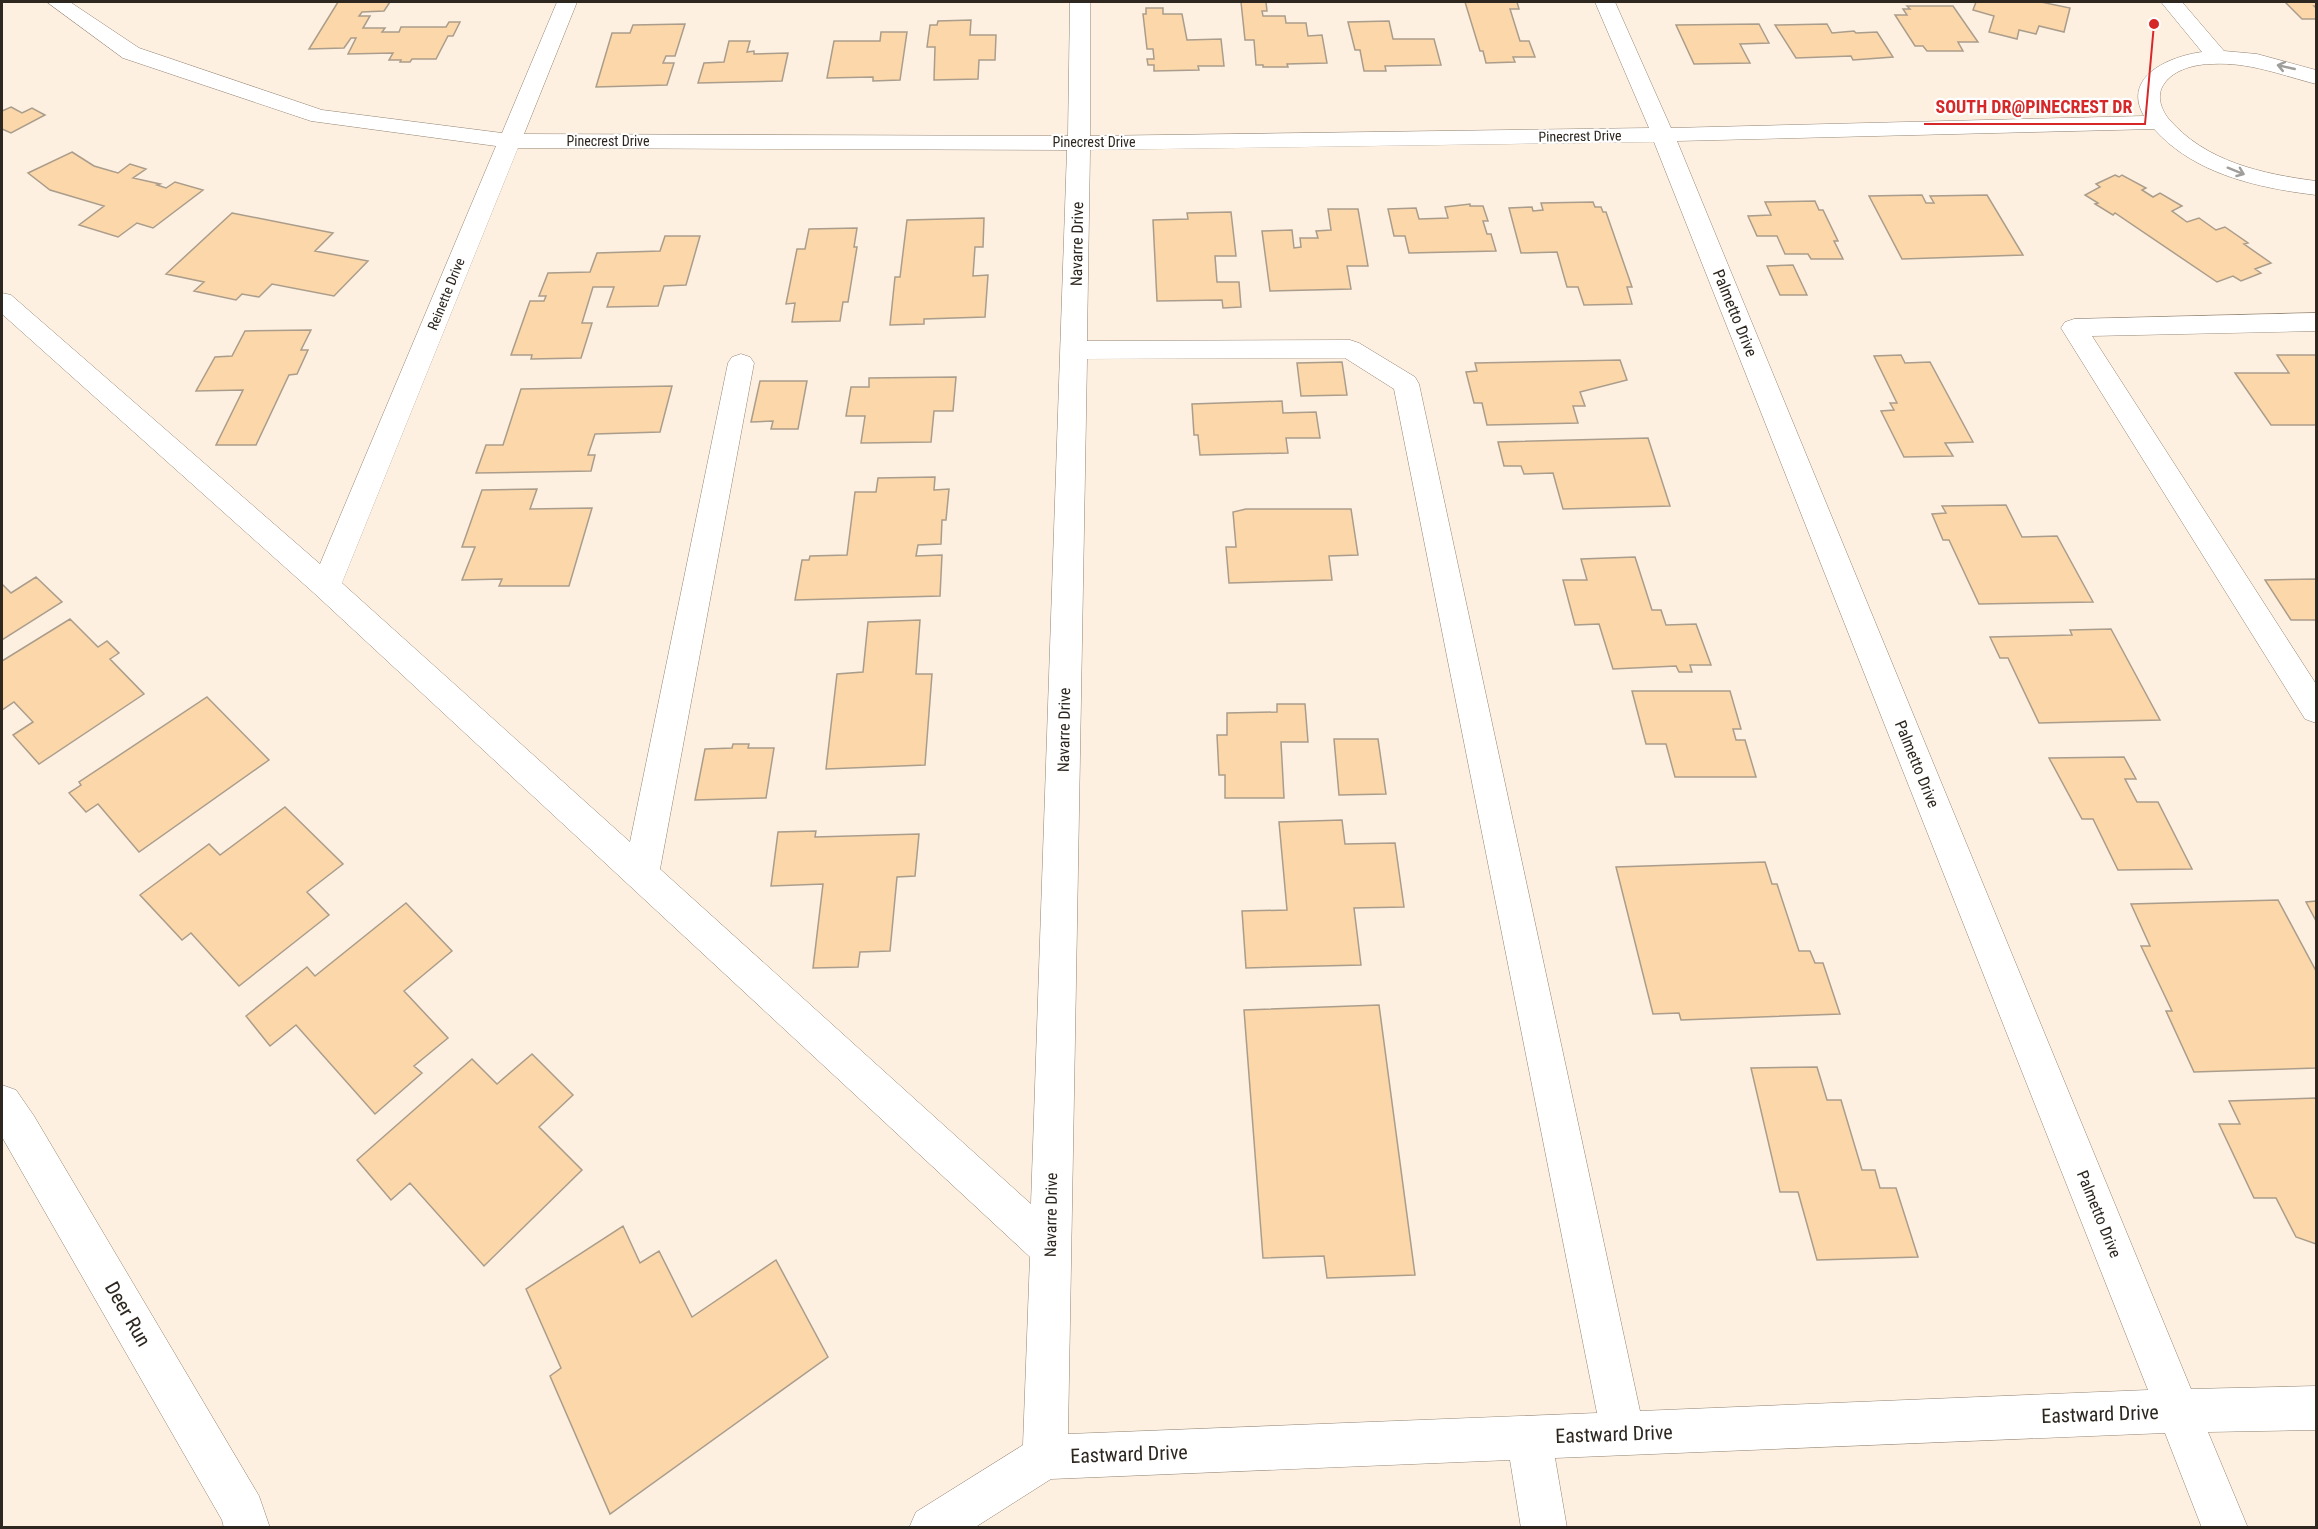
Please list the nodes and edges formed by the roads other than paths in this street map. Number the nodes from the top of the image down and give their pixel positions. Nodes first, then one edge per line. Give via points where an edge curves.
1 (57, 2) edge
2 (567, 2) edge
3 (1080, 2) edge
4 (1605, 2) edge
5 (2171, 2) edge
6 (2218, 57) junction
7 (2316, 77) edge
8 (2160, 122) junction
9 (1663, 135) junction
10 (509, 141) junction
11 (1079, 143) junction
12 (2316, 188) edge
13 (2, 301) edge
14 (2316, 322) edge
15 (1074, 350) junction
16 (741, 363) dead end
17 (326, 585) junction
18 (2316, 710) edge
19 (641, 875) junction
20 (2, 1104) edge
21 (1051, 1249) junction
22 (2316, 1408) edge
23 (2178, 1411) junction
24 (1623, 1434) junction
25 (1529, 1438) junction
26 (1045, 1458) junction
27 (247, 1527) edge
28 (932, 1527) edge
29 (1544, 1527) edge
30 (2225, 1527) edge

1 - 10 street, Pinecrest Drive via 131,53 319,116
2 - 10 street, Reinette Drive
3 - 11 street, Navarre Drive
4 - 9 street, Palmetto Drive
5 - 6 street
7 -> 6 street via 2255,60
6 - 8 street via 2187,61 2164,70 2151,84 2149,102
8 - 9 street, Pinecrest Drive
8 -> 12 street via 2181,142 2211,161 2248,176
9 - 11 street, Pinecrest Drive
9 - 23 street, Palmetto Drive
10 - 11 street, Pinecrest Drive
10 - 17 street, Reinette Drive
11 - 15 street, Navarre Drive
13 - 17 street
14 - 18 street via 2074,328
15 - 21 street, Navarre Drive
15 - 24 street via 1350,349 1406,384
16 - 19 street
17 - 19 street
19 - 21 street
20 - 27 street, Deer Run via 21,1130 237,1501
21 - 26 street, Navarre Drive
22 - 23 street, Eastward Drive
23 - 24 street, Eastward Drive
23 - 30 street, Palmetto Drive
24 - 25 street, Eastward Drive
25 - 26 street, Eastward Drive
25 - 29 street
26 - 28 street, Eastward Drive

